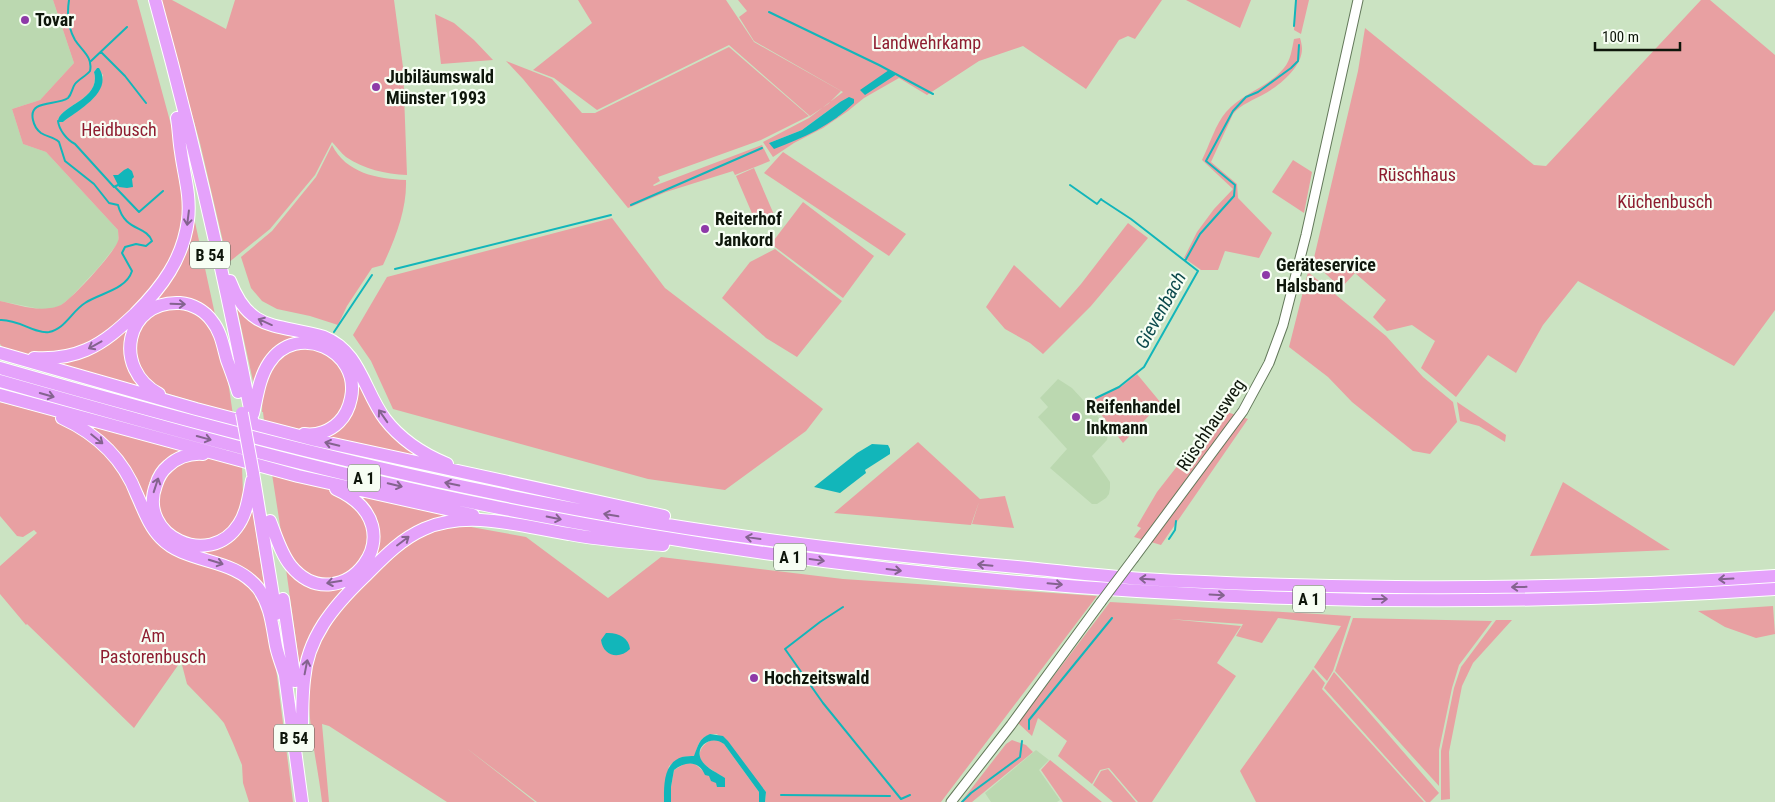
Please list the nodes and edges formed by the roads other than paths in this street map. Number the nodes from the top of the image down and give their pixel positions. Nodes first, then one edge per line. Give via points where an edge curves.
1 (146, 0) edge
2 (155, 0) edge
3 (1358, 0) edge
4 (177, 118) junction
5 (209, 214) junction
6 (0, 352) edge
7 (0, 368) edge
8 (0, 381) edge
9 (238, 392) junction
10 (0, 395) edge
11 (22, 402) junction
12 (196, 409) junction
13 (247, 416) junction
14 (278, 430) junction
15 (225, 457) junction
16 (258, 474) junction
17 (298, 476) junction
18 (500, 479) junction
19 (270, 522) junction
20 (507, 523) junction
21 (728, 535) junction
22 (734, 549) junction
23 (1775, 576) edge
24 (1775, 589) edge
25 (285, 675) junction
26 (302, 733) junction
27 (302, 802) edge
28 (310, 802) edge
29 (951, 802) edge

1 - 4 highway, B 54
2 - 5 highway, B 54
3 - 29 main road, Rüschhausweg, bridge via 1301,257 1283,325 1257,388 1234,424
4 -> 6 highway via 189,209 182,246 166,279 120,327 86,350 61,357 40,358
4 - 9 highway, B 54
5 - 13 highway, B 54
18 -> 5 highway via 434,459 403,438 379,410 354,361 338,344 316,335 272,325 252,315 233,289
6 - 12 highway
21 -> 7 highway, A 1 via 500,494 326,456
8 -> 22 highway, A 1 via 271,456 404,488
12 -> 9 highway via 157,394 138,378 132,366 132,335 141,319 157,307 184,304 208,315 220,335
9 - 13 highway, B 54
10 - 11 highway
11 - 15 highway
11 -> 25 highway via 71,422 108,448 127,473 151,524 165,542 185,553 232,568 250,581 269,608
12 - 14 highway
13 - 14 highway via 264,372 277,353 293,345 307,343 331,350 347,366 352,378 346,412 335,426 316,434
13 - 16 highway, B 54
18 -> 14 highway via 406,461
16 -> 15 highway via 246,510 233,533 208,546 178,541 164,529 154,508 154,489 161,473 187,455
15 - 17 highway
16 - 19 highway, B 54
16 - 25 highway, B 54
17 -> 19 highway via 338,490 364,510 373,532 369,559 346,580 331,584 310,580 299,574 286,559
17 - 20 highway
18 - 21 highway via 716,527
19 - 26 highway, B 54
20 - 22 highway via 622,541 724,552
26 -> 20 highway via 307,659 320,629 342,599 397,546 423,529 458,520
23 -> 21 highway, A 1 via 1496,587 1272,585 1142,578 904,557
22 -> 24 highway, A 1 via 909,572 1271,598 1542,599
25 - 27 highway, B 54
26 - 28 highway, B 54

